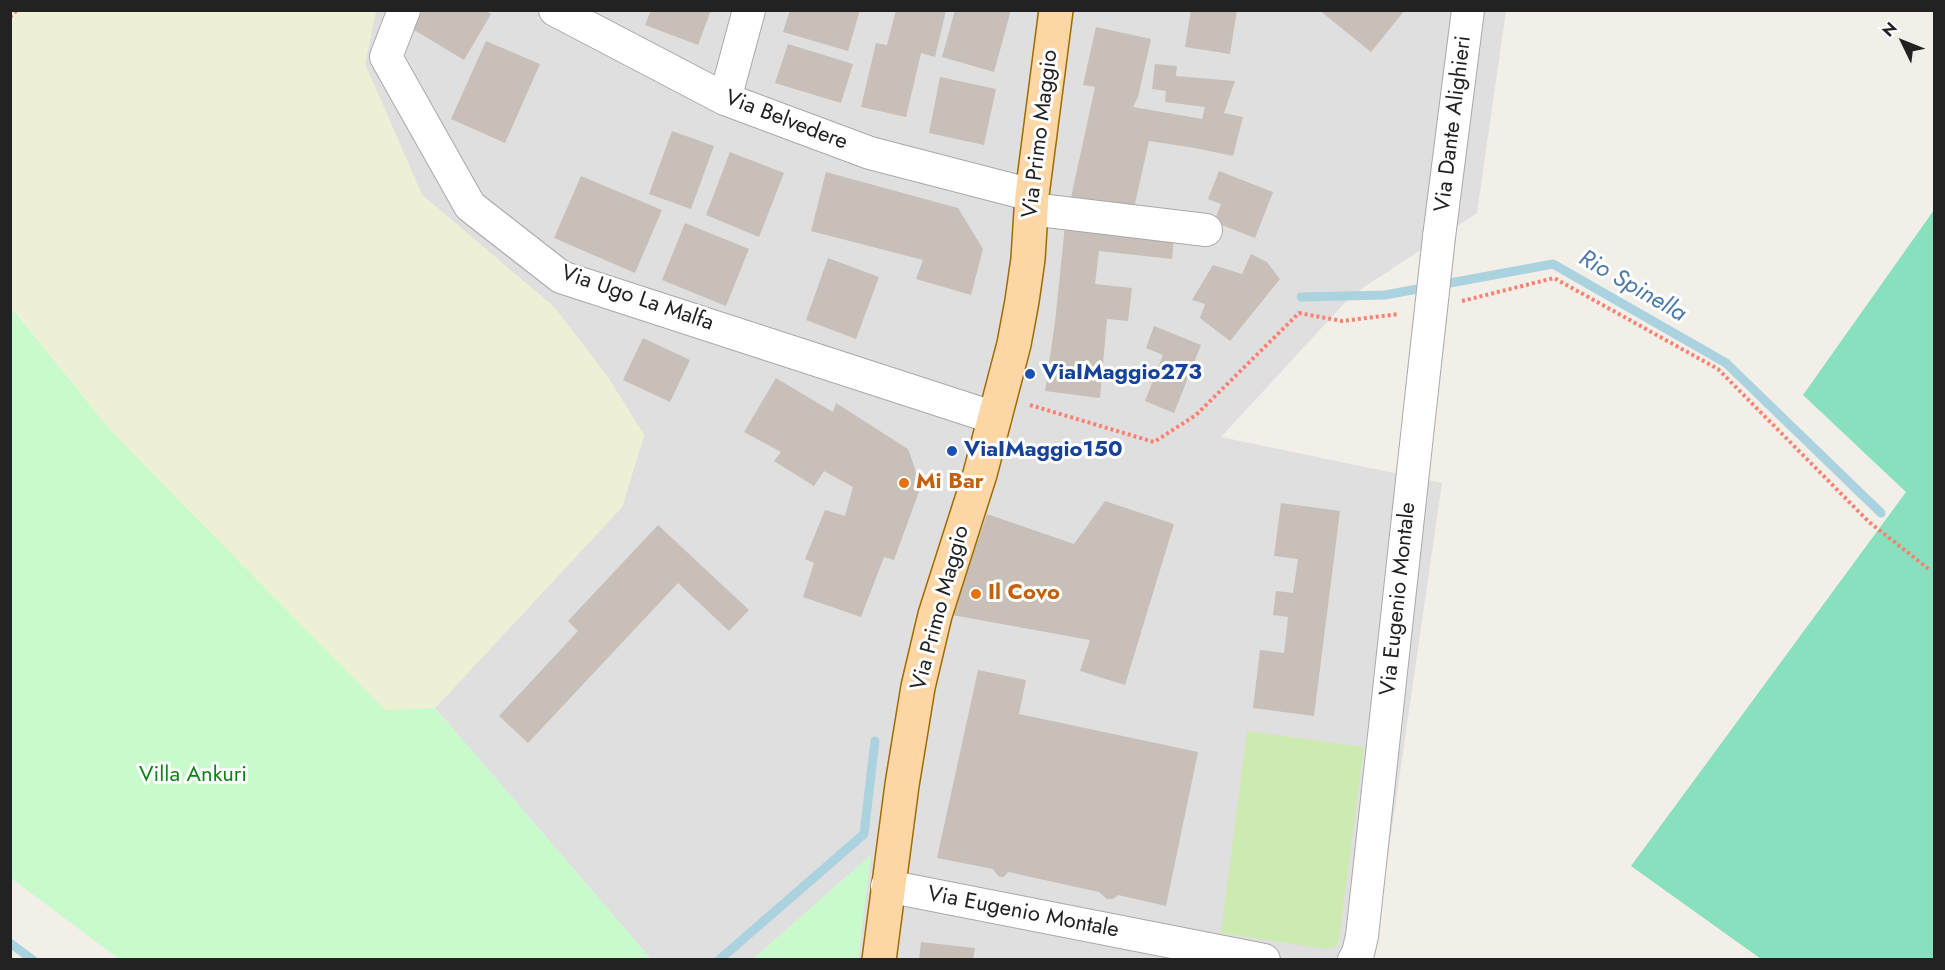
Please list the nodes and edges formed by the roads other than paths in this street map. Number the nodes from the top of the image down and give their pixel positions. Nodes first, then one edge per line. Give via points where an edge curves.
1 (404, 10) edge
2 (555, 10) edge
3 (749, 10) edge
4 (1056, 10) edge
5 (1468, 10) edge
6 (725, 99) junction
7 (1032, 202) junction
8 (1206, 230) dead end
9 (1439, 237) joint
10 (998, 408) junction
11 (888, 886) junction
12 (879, 960) edge
13 (1264, 960) edge
14 (1354, 960) edge

1 - 10 street, Via Ugo La Malfa via 386,57 470,206 561,277
2 - 6 street, Via Belvedere
3 - 6 street
4 - 7 main road, Via Primo Maggio
5 - 9 street, Via Dante Alighieri
6 - 7 street, Via Belvedere via 870,153
7 - 8 street, Via Belvedere
7 - 10 main road, Via Primo Maggio via 1022,301
9 - 14 street, Via Eugenio Montale, bridge via 1362,936
10 - 11 main road, Via Primo Maggio via 935,615 918,687
11 - 12 main road, Via Primo Maggio
11 - 13 street, Via Eugenio Montale

